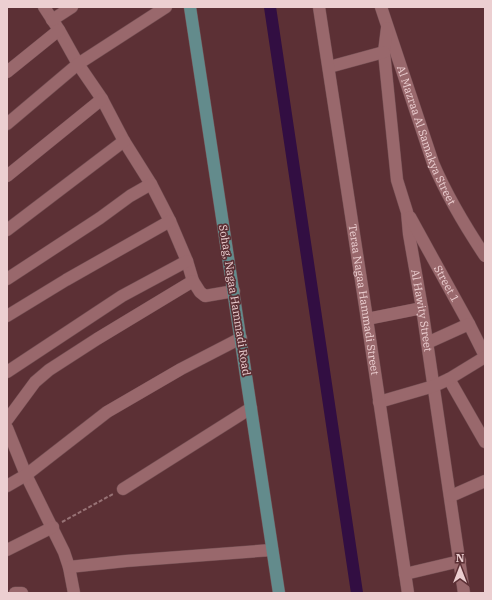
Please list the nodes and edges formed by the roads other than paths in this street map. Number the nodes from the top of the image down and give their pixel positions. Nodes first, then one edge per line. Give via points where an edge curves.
1 (44, 7) edge
2 (72, 7) edge
3 (166, 7) edge
4 (190, 7) edge
5 (319, 7) edge
6 (381, 7) edge
7 (52, 20) junction
8 (387, 28) junction
9 (59, 30) junction
10 (384, 52) junction
11 (78, 64) junction
12 (329, 67) junction
13 (7, 72) edge
14 (102, 99) junction
15 (7, 124) edge
16 (124, 141) junction
17 (7, 176) edge
18 (151, 184) junction
19 (407, 212) junction
20 (170, 221) junction
21 (7, 230) edge
22 (485, 256) edge
23 (187, 261) junction
24 (7, 279) edge
25 (193, 282) junction
26 (234, 291) junction
27 (422, 308) junction
28 (7, 316) edge
29 (367, 319) junction
30 (469, 324) junction
31 (241, 338) junction
32 (427, 343) junction
33 (485, 356) edge
34 (7, 372) edge
35 (449, 379) junction
36 (434, 386) junction
37 (379, 402) junction
38 (251, 408) junction
39 (7, 420) edge
40 (7, 428) edge
41 (484, 439) edge
42 (26, 475) junction
43 (485, 481) edge
44 (7, 486) edge
45 (123, 489) road end
46 (451, 496) junction
47 (52, 527) junction
48 (7, 550) edge
49 (272, 550) junction
50 (460, 560) junction
51 (69, 567) junction
52 (405, 574) junction
53 (15, 593) edge
54 (22, 593) edge
55 (74, 593) edge
56 (279, 593) edge
57 (408, 593) edge
58 (464, 593) edge

1 - 7 street
2 - 7 street
3 - 11 street
4 - 26 main road, Sohag, Nagaa Hammadi Road
5 - 12 street, Teraa Nagaa Hammadi Street
6 - 8 street, Al Mazraa Al Samakya Street
7 - 9 street
8 - 10 street, Al Hawity Street
8 - 22 street, Al Mazraa Al Samakya Street via 433,162 461,220
9 - 11 street
9 - 13 street
10 - 12 street
10 - 19 street, Al Hawity Street via 397,180
11 - 14 street
11 - 15 street
12 - 29 street, Teraa Nagaa Hammadi Street
14 - 16 street
14 - 17 street
16 - 18 street
16 - 21 street
18 - 20 street
18 - 24 street
19 - 27 street, Al Hawity Street
19 - 30 street, Street 1
20 - 23 street
20 - 28 street
23 - 25 street
23 - 34 street via 122,296
25 - 26 street via 205,296
25 - 39 street via 49,370 36,382
26 - 31 main road, Sohag, Nagaa Hammadi Road
27 - 29 street
27 - 32 street, Al Hawity Street
29 - 37 street, Teraa Nagaa Hammadi Street
30 - 32 street
30 - 33 street, Street 1
31 - 38 main road, Sohag, Nagaa Hammadi Road
31 - 42 street via 107,412
32 - 36 street, Al Hawity Street
33 - 35 street
35 - 36 street
35 - 41 street
36 - 37 street
36 - 46 street, Al Hawity Street
37 - 52 street, Teraa Nagaa Hammadi Street
38 - 45 street
38 - 49 main road, Sohag, Nagaa Hammadi Road
40 - 42 street
42 - 44 street
42 - 47 street
43 - 46 street
46 - 50 street, Al Hawity Street
47 - 48 street
47 - 51 street
49 - 51 street
49 - 56 main road, Sohag, Nagaa Hammadi Road
50 - 52 street
50 - 58 street, Al Hawity Street
51 - 55 street
52 - 57 street, Teraa Nagaa Hammadi Street
53 - 54 street

